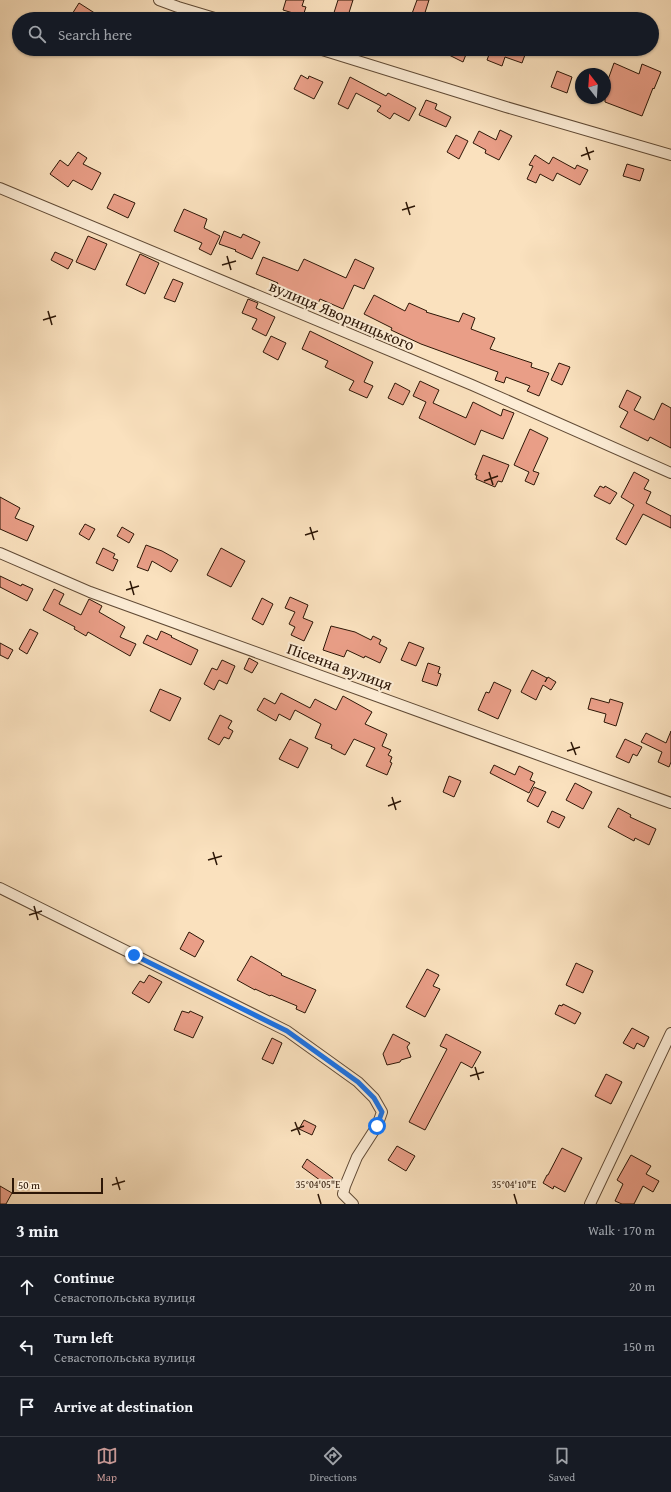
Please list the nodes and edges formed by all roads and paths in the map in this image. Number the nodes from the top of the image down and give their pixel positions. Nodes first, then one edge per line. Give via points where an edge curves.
1 (159, 0) edge
2 (195, 12) edge
3 (342, 56) edge
4 (671, 155) edge
5 (0, 188) edge
6 (671, 473) edge
7 (0, 553) edge
8 (671, 803) edge
9 (0, 888) edge
10 (671, 1033) edge
11 (353, 1204) edge
12 (590, 1204) edge

1 - 2 street
3 - 4 street
5 - 6 street, вулиця Яворницького via 472,385
7 - 8 street, Пісенна вулиця via 90,592
9 - 11 street via 287,1031 358,1082 374,1098 382,1112 377,1126 357,1157 345,1186 343,1194
10 - 12 street

